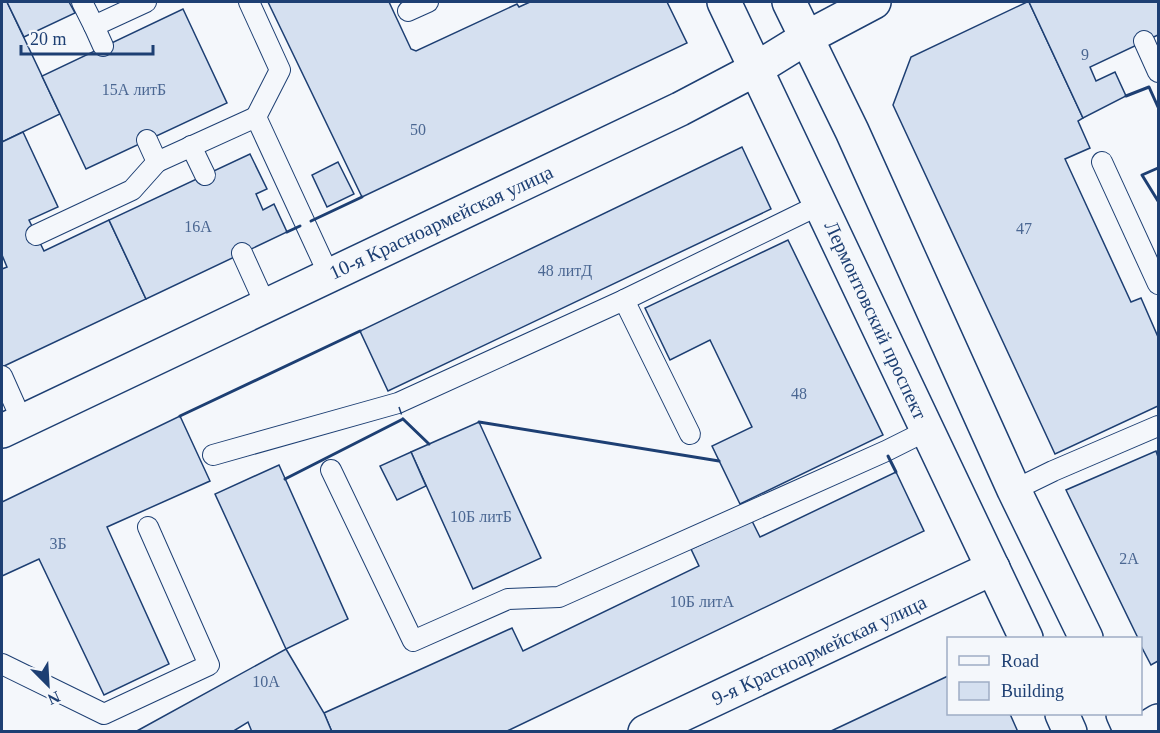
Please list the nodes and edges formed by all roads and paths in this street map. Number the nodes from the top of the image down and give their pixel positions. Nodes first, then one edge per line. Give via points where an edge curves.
1 (82, 2) edge
2 (146, 2) edge
3 (249, 2) edge
4 (428, 2) edge
5 (724, 2) edge
6 (789, 2) edge
7 (874, 2) edge
8 (408, 11) dead end
9 (94, 26) junction
10 (806, 38) junction
11 (1144, 41) dead end
12 (103, 46) dead end
13 (756, 69) junction
14 (1158, 72) edge
15 (256, 117) junction
16 (147, 140) dead end
17 (191, 146) junction
18 (157, 162) junction
19 (1102, 162) dead end
20 (205, 175) dead end
21 (821, 204) junction
22 (36, 235) dead end
23 (242, 253) dead end
24 (329, 275) junction
25 (1158, 284) edge
26 (624, 300) junction
27 (266, 306) junction
28 (2, 376) edge
29 (12, 426) edge
30 (1158, 426) edge
31 (928, 430) junction
32 (690, 434) dead end
33 (213, 455) dead end
34 (331, 470) dead end
35 (1014, 490) junction
36 (148, 527) dead end
37 (993, 568) junction
38 (1025, 637) edge
39 (1085, 637) edge
40 (2, 664) edge
41 (1062, 715) edge
42 (1123, 715) edge
43 (1158, 722) edge
44 (645, 732) edge
45 (1070, 732) edge
46 (1131, 732) edge
47 (1140, 732) edge

1 - 9 lane
2 - 9 lane
3 - 15 lane via 280,70
4 - 8 lane
5 - 13 main road, Лермонтовский проспект
6 - 10 main road
7 - 10 main road, 10-я Красноармейская улица
9 - 12 lane
10 - 13 main road, 10-я Красноармейская улица
10 - 35 main road
11 - 14 lane
13 - 21 main road, Лермонтовский проспект
13 - 24 main road, 10-я Красноармейская улица via 680,109
15 - 17 lane
15 - 24 lane
16 - 18 lane
17 - 18 lane
17 - 20 lane
18 - 22 lane via 132,190
19 - 25 lane
21 - 26 lane
21 - 31 main road, Лермонтовский проспект
23 - 27 lane
24 - 27 main road, 10-я Красноармейская улица
26 - 32 lane
26 - 33 lane via 398,403
27 - 29 main road, 10-я Красноармейская улица
28 - 29 lane
30 - 35 lane
31 - 34 lane via 559,597 508,599 413,641
31 - 37 main road, Лермонтовский проспект
35 - 39 main road
36 - 40 lane via 209,665 104,714
37 - 38 main road, Лермонтовский проспект
37 - 44 main road, 9-я Красноармейская улица
41 - 45 main road
42 - 46 main road
43 - 47 main road

